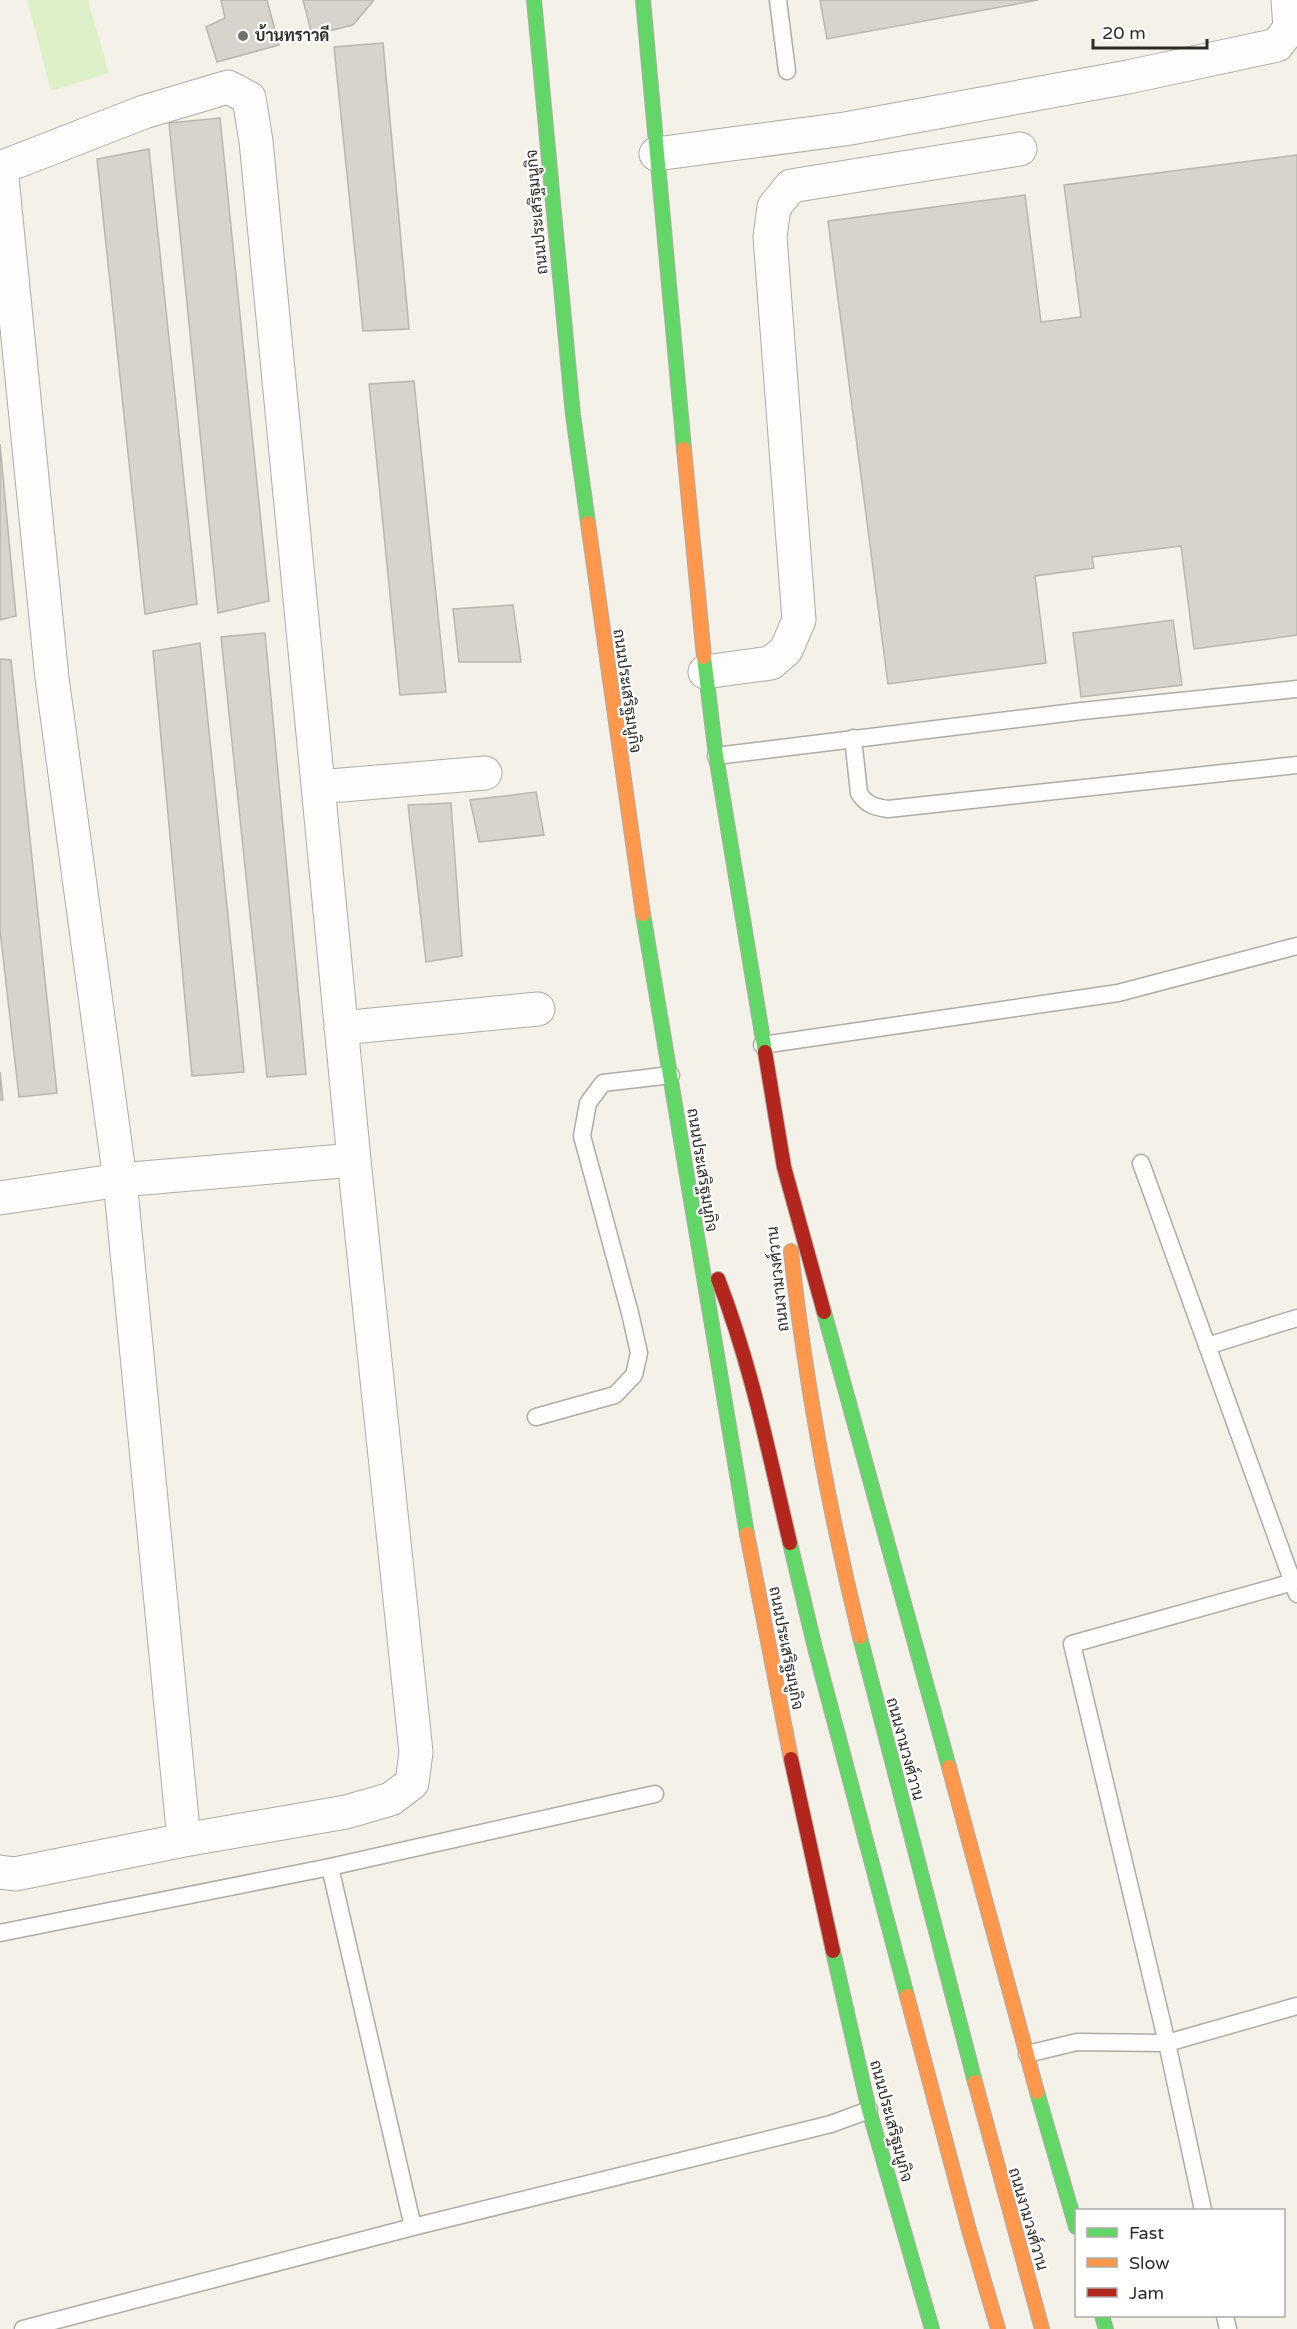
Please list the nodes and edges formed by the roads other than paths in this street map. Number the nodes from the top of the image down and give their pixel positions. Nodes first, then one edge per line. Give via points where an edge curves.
1 (534, 0) edge
2 (643, 0) edge
3 (778, 0) edge
4 (1288, 0) edge
5 (787, 71) dead end
6 (1020, 149) dead end
7 (656, 154) junction
8 (0, 168) edge
9 (705, 672) junction
10 (1297, 689) edge
11 (853, 738) junction
12 (716, 756) junction
13 (1297, 765) edge
14 (485, 773) dead end
15 (318, 787) junction
16 (1297, 946) edge
17 (538, 1009) dead end
18 (341, 1028) junction
19 (762, 1045) junction
20 (671, 1075) junction
21 (354, 1160) junction
22 (1141, 1163) dead end
23 (784, 1167) junction
24 (120, 1180) junction
25 (0, 1198) edge
26 (690, 1201) junction
27 (1297, 1318) edge
28 (1207, 1346) junction
29 (536, 1418) dead end
30 (1296, 1586) edge
31 (655, 1794) dead end
32 (184, 1840) junction
33 (330, 1867) junction
34 (0, 1872) edge
35 (0, 1933) edge
36 (1297, 2006) edge
37 (1167, 2043) junction
38 (1027, 2054) junction
39 (869, 2110) junction
40 (1203, 2209) edge
41 (1075, 2220) edge
42 (413, 2228) junction
43 (23, 2329) edge
44 (932, 2329) edge
45 (998, 2329) edge
46 (1042, 2329) edge

1 - 20 main road, ถนนประเสริฐมนูกิจ via 573,415 635,870
2 - 7 main road
3 - 5 lane
4 - 7 street via 1290,28 1277,45 1266,48 845,129
6 - 9 street via 791,186 774,207 770,237 799,620 786,650 771,663
7 - 9 main road
8 - 15 street via 144,112 228,87 249,98
8 - 24 street via 52,678
9 - 12 main road
10 - 11 lane
11 - 12 lane
11 - 13 lane via 859,794 873,807 888,809
12 - 19 main road
14 - 15 street
15 - 18 street
16 - 19 lane via 1118,993
17 - 18 street
18 - 21 street
19 - 23 main road
20 - 26 main road, ถนนประเสริฐมนูกิจ
20 - 29 lane via 603,1083 588,1103 582,1136 633,1323 639,1353 634,1375 615,1395
21 - 24 street
21 - 32 street via 416,1752 412,1784 391,1799 346,1812
22 - 28 lane
23 - 38 main road
23 - 46 main road, ถนนงามวงศ์วาน via 806,1367 865,1663
24 - 25 street
24 - 32 street
26 - 39 main road, ถนนประเสริฐมนูกิจ via 742,1507 803,1818
26 - 45 main road via 752,1383 818,1659
27 - 28 lane
28 - 30 lane
30 - 37 lane via 1072,1644
31 - 33 lane
32 - 34 street via 15,1874
33 - 35 lane
33 - 42 lane
36 - 37 lane
37 - 38 lane via 1077,2042
37 - 40 lane
38 - 41 main road
39 - 42 lane via 831,2124
39 - 44 main road, ถนนประเสริฐมนูกิจ
42 - 43 lane

